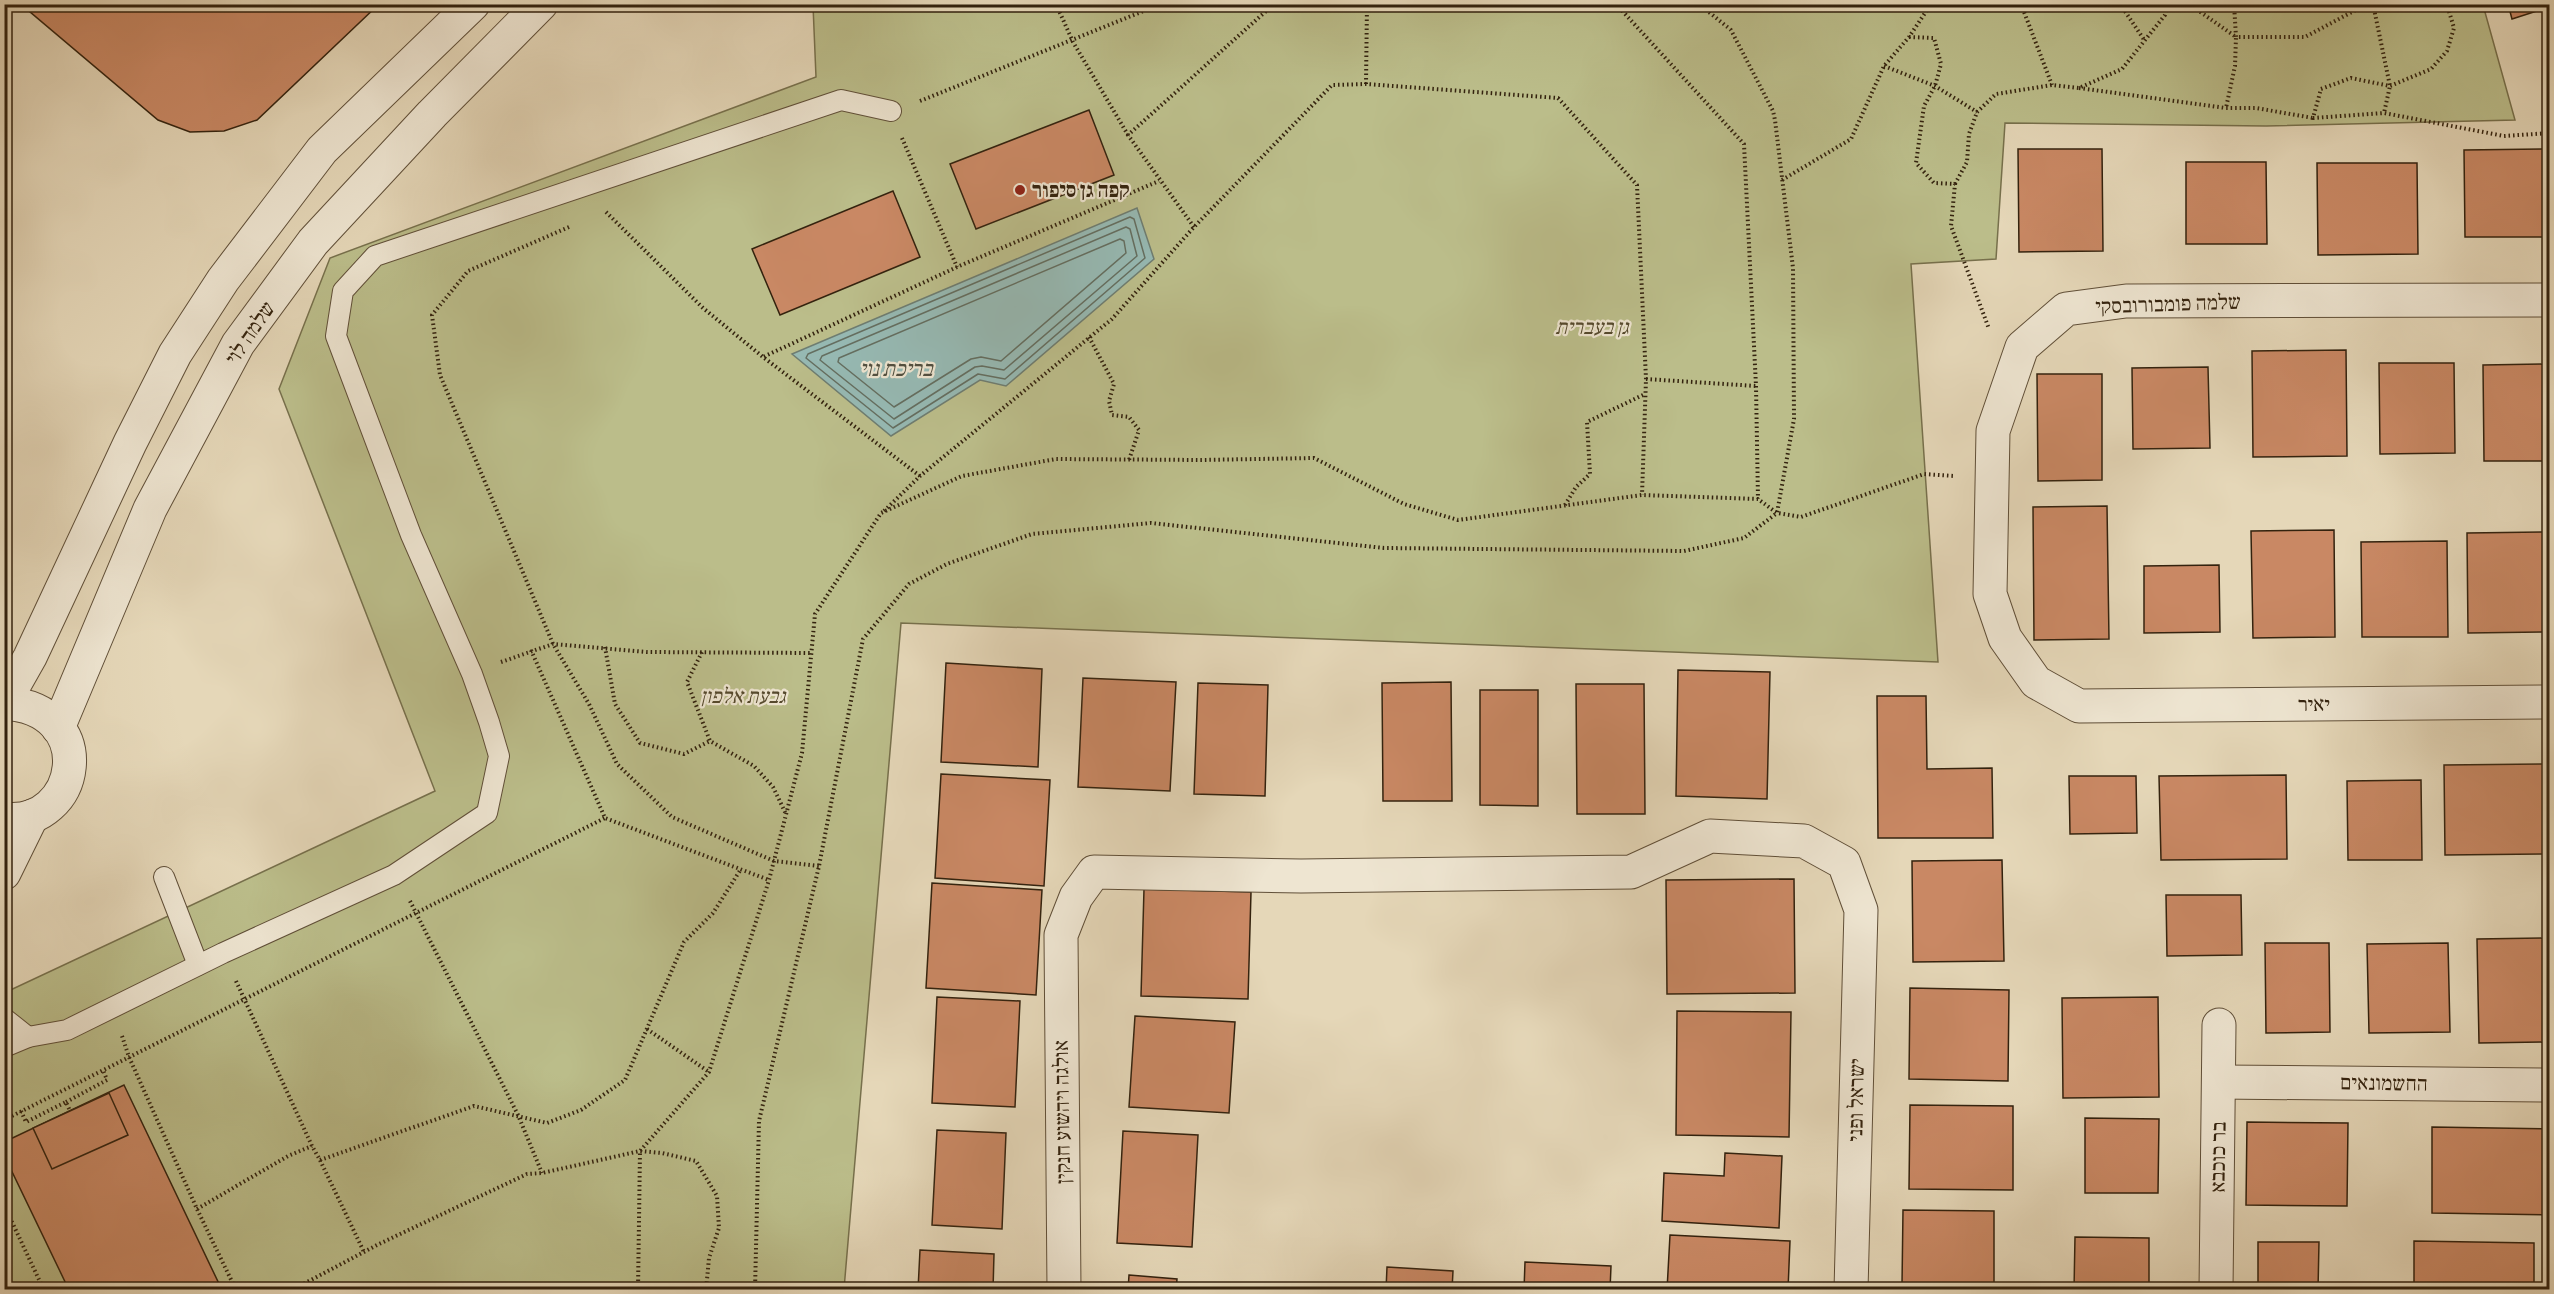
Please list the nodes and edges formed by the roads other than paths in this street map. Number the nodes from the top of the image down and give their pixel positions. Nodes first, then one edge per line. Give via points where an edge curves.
1 (473, 4) edge
2 (541, 4) edge
3 (891, 111) road end
4 (2550, 300) edge
5 (2550, 702) edge
6 (4, 703) edge
7 (2079, 706) joint
8 (58, 728) junction
9 (18, 818) edge
10 (4, 873) edge
11 (164, 877) dead end
12 (1061, 935) joint
13 (198, 965) junction
14 (4, 1018) edge
15 (2219, 1025) dead end
16 (28, 1037) junction
17 (4, 1047) edge
18 (2219, 1082) junction
19 (2550, 1085) edge
20 (1064, 1290) edge
21 (1851, 1290) edge
22 (2216, 1290) edge

1 - 6 street via 322,150 223,280 176,354
2 - 8 street, שלמה לוי via 314,242 238,344 150,509
3 - 13 lane via 841,100 375,256 343,291 336,336 411,535 472,674 499,756 488,813 394,875
4 - 7 street, שלמה פומבורובסקי via 2126,301 2066,309 2022,347 1992,431 1990,594 2005,638 2036,682
5 - 7 street, יאיר
6 - 8 street via 23,704 41,711
8 - 9 street via 70,757 68,776 48,807
9 - 10 street
11 - 13 lane
12 - 20 street, אולגה ויהשוע חנקין
12 - 21 street, ישראל ופני via 1076,897 1094,872 1301,876 1631,872 1710,836 1804,841 1844,863 1861,910
13 - 16 lane via 67,1030
14 - 16 lane
15 - 18 street, בר כוכבא
16 - 17 lane
18 - 19 street, החשמונאים
18 - 22 street, בר כוכבא

